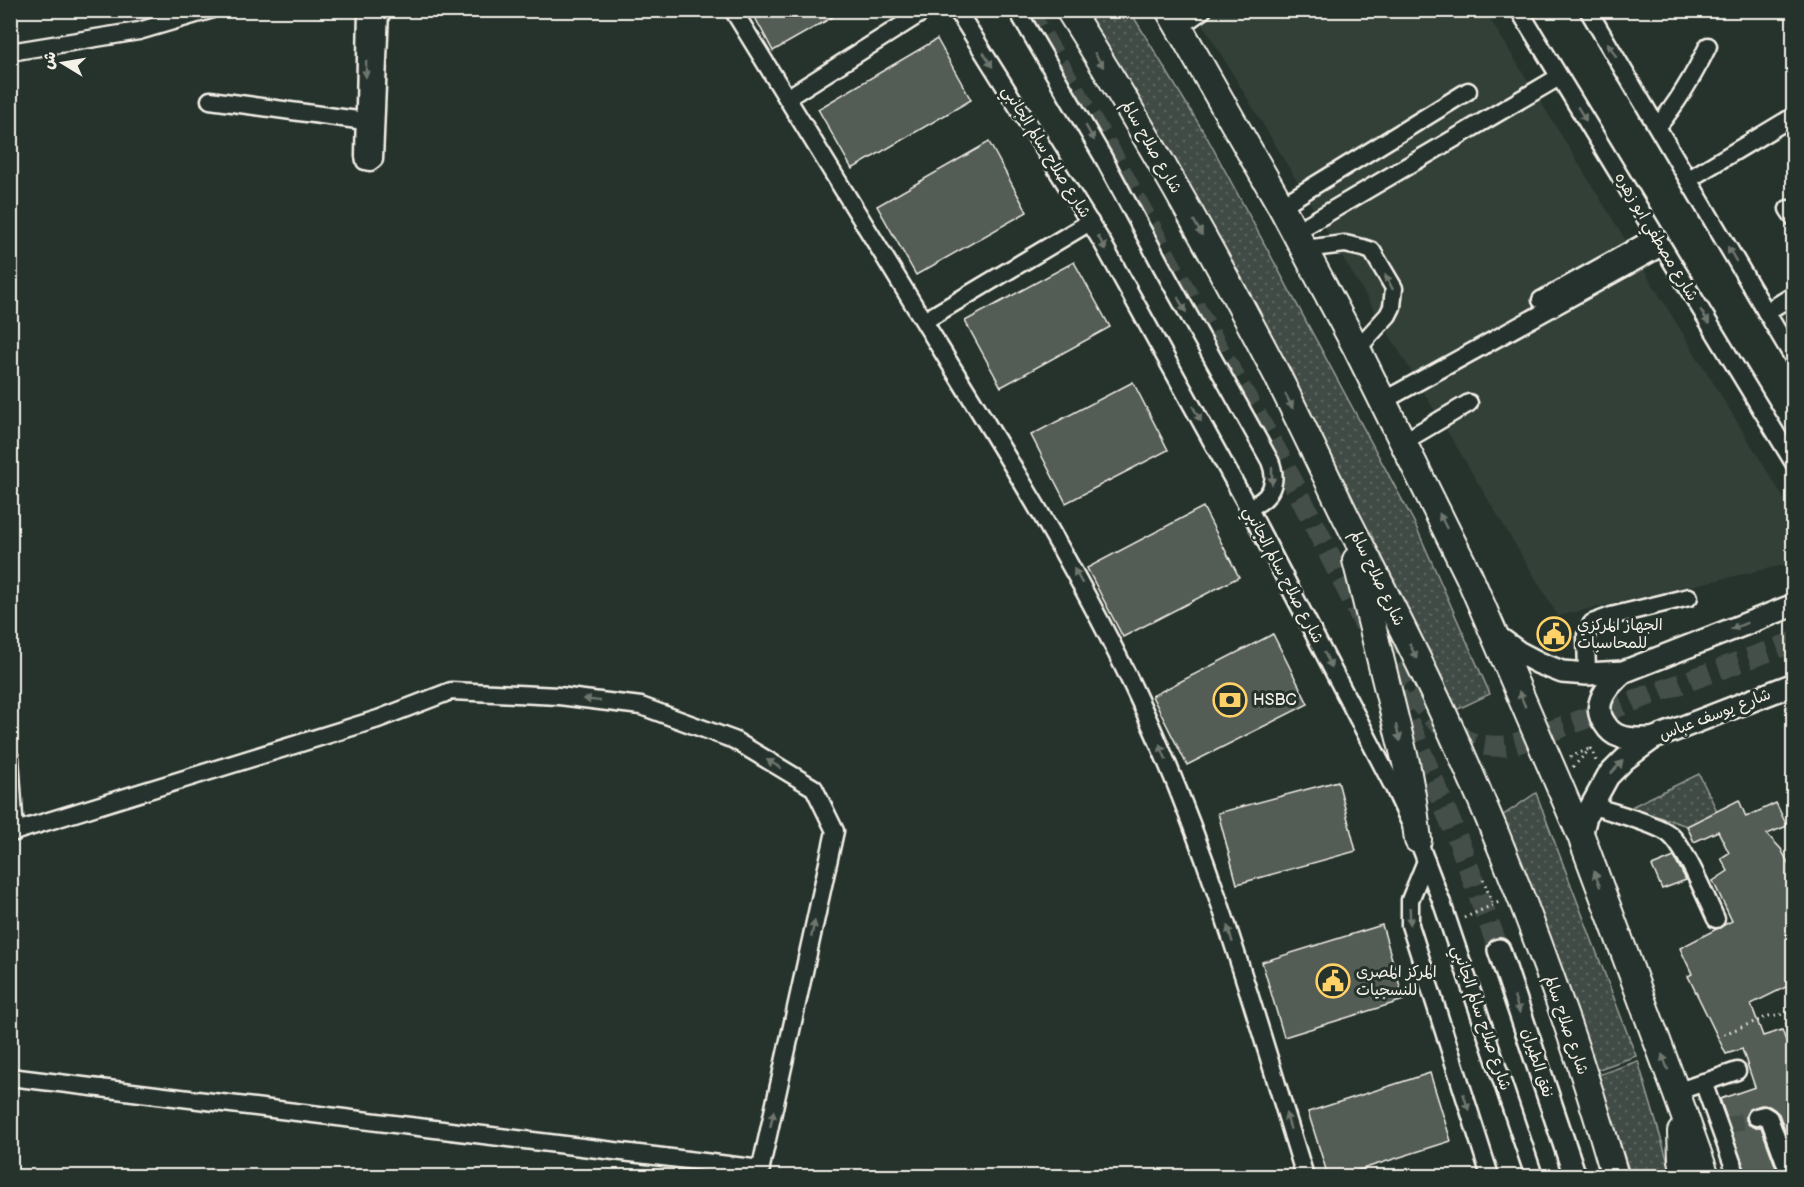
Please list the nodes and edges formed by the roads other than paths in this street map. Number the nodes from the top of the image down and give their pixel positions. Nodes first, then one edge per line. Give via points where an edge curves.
1 (210, 10) edge
2 (367, 10) edge
3 (380, 10) edge
4 (733, 10) edge
5 (926, 10) edge
6 (957, 10) edge
7 (1017, 10) edge
8 (1069, 10) edge
9 (1203, 10) edge
10 (1519, 10) edge
11 (1588, 10) edge
12 (1174, 19) edge
13 (1708, 46) dead end
14 (10, 52) edge
15 (1559, 77) junction
16 (1468, 91) dead end
17 (787, 98) junction
18 (210, 100) dead end
19 (1794, 116) edge
20 (365, 121) junction
21 (1658, 126) junction
22 (1689, 179) junction
23 (1281, 206) junction
24 (1090, 222) junction
25 (1300, 240) junction
26 (1659, 241) junction
27 (1794, 295) edge
28 (1541, 300) dead end
29 (1766, 312) junction
30 (924, 321) junction
31 (1357, 349) junction
32 (1794, 359) edge
33 (1383, 401) junction
34 (1469, 403) dead end
35 (1403, 442) junction
36 (1794, 463) edge
37 (1248, 507) junction
38 (1345, 513) junction
39 (1689, 597) dead end
40 (1794, 605) edge
41 (1495, 635) junction
42 (1623, 672) junction
43 (1587, 674) junction
44 (1794, 684) edge
45 (1652, 739) junction
46 (10, 758) edge
47 (1591, 805) junction
48 (13, 832) edge
49 (1581, 836) junction
50 (1422, 850) junction
51 (1716, 918) dead end
52 (1499, 950) tunnel mouth
53 (1737, 1071) dead end
54 (10, 1077) edge
55 (1703, 1082) junction
56 (1680, 1103) junction
57 (1756, 1117) dead end
58 (738, 1171) edge
59 (760, 1172) edge
60 (1305, 1176) edge
61 (1490, 1176) edge
62 (1534, 1176) edge
63 (1575, 1176) edge
64 (1615, 1176) edge
65 (1685, 1176) edge
66 (1706, 1176) edge
67 (1737, 1176) edge
68 (1790, 1176) edge

1 - 14 street via 140,31
2 -> 20 street
3 - 20 street via 374,159 370,162 364,159
4 - 17 street
5 - 17 street
6 -> 24 street, شارع صلاح سالم الجانبي
7 -> 37 street via 1093,139 1270,461 1274,475 1271,490 1262,501
8 -> 38 highway, شارع صلاح سالم via 1199,231
9 - 12 street
10 - 15 street, شارع مصطفي ابو زهره
21 -> 11 street
12 - 23 highway
13 - 21 street via 1675,106
15 - 25 street
15 -> 26 street, شارع مصطفي ابو زهره
16 - 23 street
17 - 30 street
18 - 20 street
19 - 22 street
21 - 22 street
29 -> 22 street
23 - 25 highway
24 - 30 street
24 -> 37 street, شارع صلاح سالم الجانبي
25 - 31 highway
31 -> 25 street via 1388,315 1394,288 1372,251
26 - 28 street
26 - 33 street
26 -> 36 street, شارع مصطفي ابو زهره
27 - 29 street
29 - 32 street
60 -> 30 street via 1215,886 1144,709 1077,574
31 - 33 highway
33 - 35 highway
34 - 35 street
41 -> 35 highway
37 -> 50 street, شارع صلاح سالم الجانبي via 1393,786
38 -> 50 highway via 1406,763
38 -> 64 highway, شارع صلاح سالم via 1440,707 1488,816 1571,1036
39 - 43 street via 1592,623 1586,635
40 -> 42 main road
41 - 43 main road via 1539,663 1562,672
49 -> 41 highway
42 - 43 main road
42 - 45 main road via 1601,699 1602,720 1618,736
44 - 45 main road, شارع يوسف عباس
47 -> 45 main road, شارع يوسف عباس via 1608,776
46 - 48 street
47 - 49 main road, شارع يوسف عباس
47 - 51 street via 1671,835 1681,846
59 -> 48 street via 835,831 814,788 734,740 641,706 559,696 451,691 378,719
56 -> 49 highway
50 -> 61 street via 1410,900 1410,925
50 - 62 street, شارع صلاح سالم الجانبي
52 -> 63 main road, نفق الطيران
53 - 55 street
54 - 58 street
55 - 56 street
55 - 67 street via 1723,1127
56 - 65 highway
56 - 66 highway
57 - 68 street via 1769,1118
58 - 59 street

